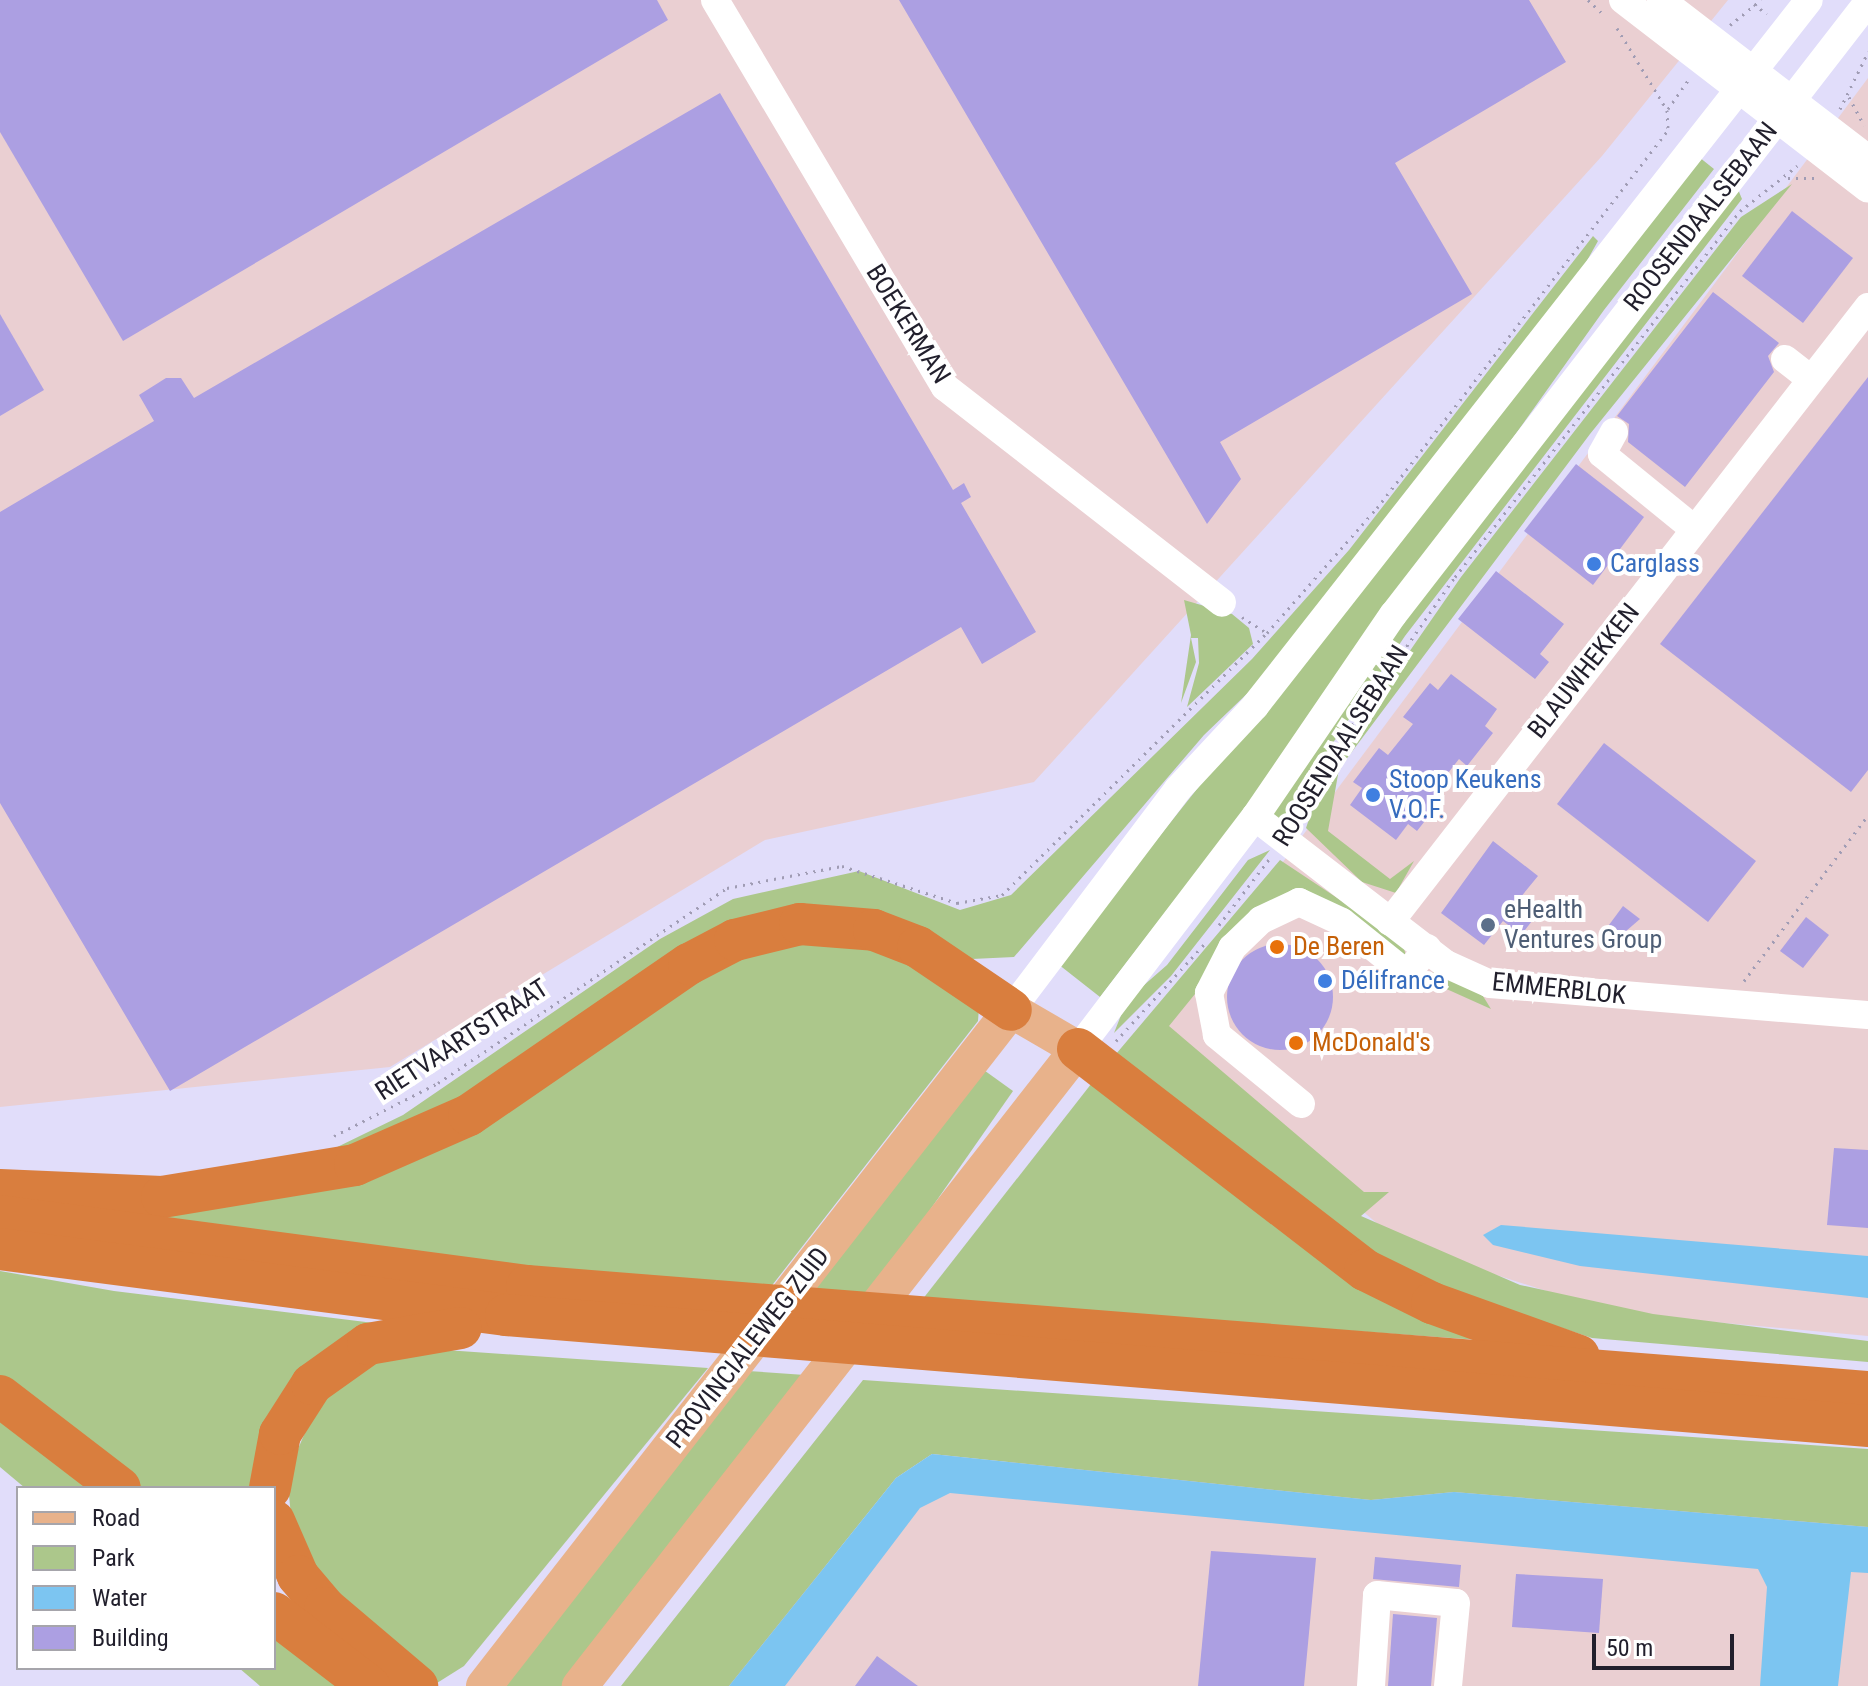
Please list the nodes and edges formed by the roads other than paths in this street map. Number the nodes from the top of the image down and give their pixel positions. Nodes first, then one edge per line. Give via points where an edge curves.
1 (715, 0) edge
2 (1623, 0) edge
3 (1661, 0) edge
4 (1809, 0) edge
5 (1868, 2) edge
6 (1746, 82) junction
7 (1783, 111) junction
8 (1868, 159) edge
9 (1868, 189) edge
10 (1868, 307) edge
11 (1785, 359) dead end
12 (1811, 379) junction
13 (1614, 432) dead end
14 (1694, 529) junction
15 (1222, 603) road end
16 (1255, 817) junction
17 (1390, 922) junction
18 (1427, 948) junction
19 (1011, 1010) junction
20 (1868, 1015) edge
21 (1088, 1057) junction
22 (1301, 1104) dead end
23 (0, 1190) edge
24 (0, 1216) edge
25 (0, 1249) edge
26 (506, 1315) junction
27 (1621, 1372) junction
28 (1868, 1392) edge
29 (0, 1396) edge
30 (1868, 1426) edge
31 (117, 1486) edge
32 (271, 1486) edge
33 (276, 1526) edge
34 (276, 1615) edge
35 (369, 1686) edge
36 (417, 1686) edge
37 (484, 1686) edge
38 (580, 1686) edge
39 (1371, 1686) edge
40 (1448, 1686) edge

1 - 15 street, BOEKERMAN via 945,387
2 - 6 street
3 - 6 street
4 - 6 street, ROOSENDAALSEBAAN
5 - 7 street, ROOSENDAALSEBAAN
6 - 7 street
6 - 19 street, ROOSENDAALSEBAAN
7 - 8 street
7 - 9 street
7 - 16 street, ROOSENDAALSEBAAN via 1393,615
10 - 12 street, BLAUWHEKKEN
11 - 12 street
12 - 14 street, BLAUWHEKKEN
13 - 14 street via 1602,454
14 - 17 street, BLAUWHEKKEN
16 - 17 street, EMMERBLOK
16 - 21 street, ROOSENDAALSEBAAN via 1109,1008
17 - 18 street, EMMERBLOK
18 - 20 street, EMMERBLOK via 1506,989
18 - 22 street via 1407,974 1342,922 1299,902 1261,920 1232,948 1209,993 1217,1035
19 - 21 main road
19 - 23 highway via 918,947 874,930 800,924 735,940 689,964 481,1108 355,1165 162,1197
19 - 37 main road, PROVINCIALEWEG ZUID
21 - 27 highway via 1279,1210 1365,1270 1432,1303
21 - 38 main road via 926,1242
24 - 27 highway via 527,1286
25 - 26 highway
26 - 30 highway
26 - 32 highway via 476,1329 406,1332 336,1365 294,1408
27 - 28 highway
29 - 31 highway
33 - 36 highway via 298,1576 325,1608
34 - 35 highway
39 - 40 street via 1377,1595 1456,1603

